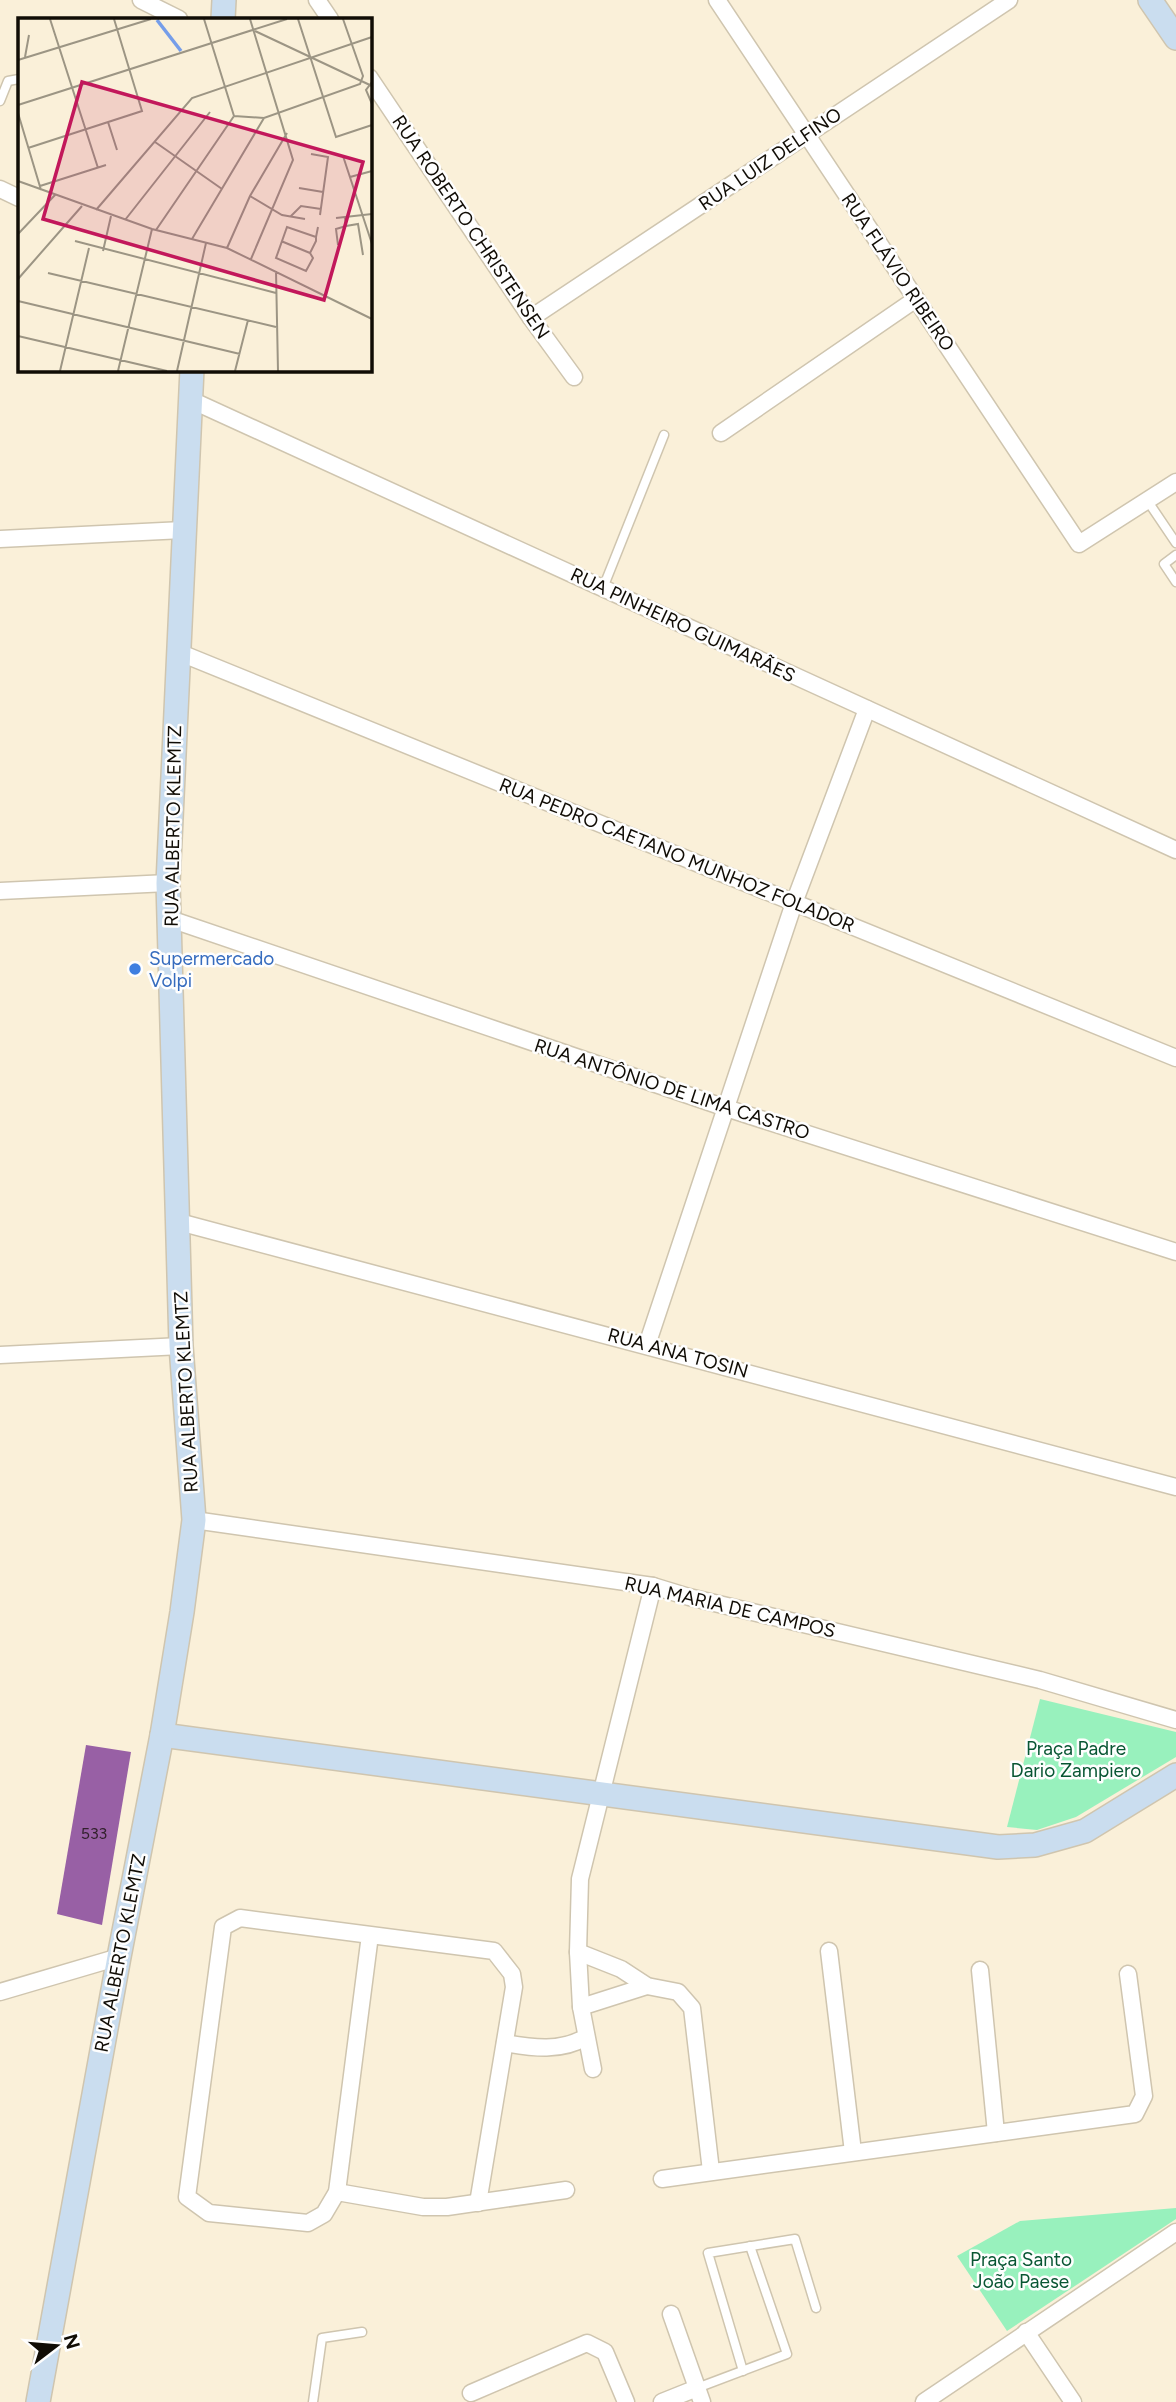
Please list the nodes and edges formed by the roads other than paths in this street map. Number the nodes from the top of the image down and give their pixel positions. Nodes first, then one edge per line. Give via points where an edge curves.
1 (141, 0) edge
2 (224, 0) edge
3 (317, 0) edge
4 (717, 0) edge
5 (1009, 0) edge
6 (1150, 0) edge
7 (177, 18) edge
8 (223, 18) edge
9 (329, 18) edge
10 (1176, 38) edge
11 (18, 79) edge
12 (371, 80) edge
13 (0, 101) edge
14 (807, 135) junction
15 (0, 189) edge
16 (18, 198) edge
17 (916, 299) junction
18 (531, 318) junction
19 (192, 371) edge
20 (574, 377) dead end
21 (191, 400) junction
22 (721, 433) dead end
23 (664, 435) dead end
24 (1176, 482) edge
25 (1147, 500) junction
26 (183, 530) junction
27 (0, 540) edge
28 (1176, 543) edge
29 (1176, 555) edge
30 (1176, 582) edge
31 (603, 588) junction
32 (178, 652) junction
33 (867, 709) junction
34 (1176, 850) edge
35 (169, 883) junction
36 (0, 891) edge
37 (794, 903) junction
38 (170, 919) junction
39 (1176, 1058) edge
40 (726, 1108) junction
41 (179, 1222) junction
42 (1176, 1252) edge
43 (647, 1345) junction
44 (181, 1346) junction
45 (0, 1355) edge
46 (1176, 1487) edge
47 (194, 1520) junction
48 (653, 1586) junction
49 (1176, 1720) edge
50 (162, 1735) junction
51 (1176, 1774) edge
52 (602, 1795) junction
53 (370, 1935) junction
54 (829, 1951) dead end
55 (578, 1952) junction
56 (119, 1957) junction
57 (979, 1969) dead end
58 (1128, 1974) dead end
59 (647, 1986) junction
60 (0, 1992) edge
61 (581, 2007) junction
62 (586, 2037) junction
63 (505, 2043) junction
64 (593, 2069) dead end
65 (996, 2133) junction
66 (853, 2152) junction
67 (711, 2171) junction
68 (662, 2179) dead end
69 (566, 2190) dead end
70 (337, 2192) junction
71 (478, 2203) junction
72 (1176, 2232) edge
73 (750, 2246) junction
74 (817, 2308) dead end
75 (671, 2314) dead end
76 (362, 2332) dead end
77 (1026, 2332) junction
78 (743, 2371) junction
79 (471, 2393) dead end
80 (699, 2395) edge
81 (38, 2402) edge
82 (313, 2402) edge
83 (626, 2402) edge
84 (662, 2402) edge
85 (923, 2402) edge
86 (1073, 2402) edge

1 - 7 street
2 - 8 street
3 - 9 street
4 - 14 street, RUA FLÁVIO RIBEIRO
5 - 14 street, RUA LUIZ DELFINO
6 - 10 street
11 - 13 lane via 8,81
12 - 18 street, RUA ROBERTO CHRISTENSEN
14 - 17 street, RUA FLÁVIO RIBEIRO
14 - 18 street, RUA LUIZ DELFINO
15 - 16 street
17 - 22 street
17 - 25 street, RUA FLÁVIO RIBEIRO via 1079,544
18 - 20 street, RUA ROBERTO CHRISTENSEN
19 - 21 street, RUA ALBERTO KLEMTZ
21 - 26 street, RUA ALBERTO KLEMTZ
21 - 31 street, RUA PINHEIRO GUIMARÃES
23 - 31 lane
24 - 25 street
25 - 28 lane
26 - 27 street
26 - 32 street, RUA ALBERTO KLEMTZ
29 - 30 lane via 1164,564
31 - 33 street, RUA PINHEIRO GUIMARÃES
32 - 35 street, RUA ALBERTO KLEMTZ
32 - 37 street, RUA PEDRO CAETANO MUNHOZ FOLADOR
33 - 34 street, RUA PINHEIRO GUIMARÃES
33 - 37 street
35 - 36 street
35 - 38 street, RUA ALBERTO KLEMTZ
37 - 39 street, RUA PEDRO CAETANO MUNHOZ FOLADOR
37 - 40 street
38 - 40 street, RUA ANTÔNIO DE LIMA CASTRO
38 - 41 street, RUA ALBERTO KLEMTZ
40 - 42 street, RUA ANTÔNIO DE LIMA CASTRO
40 - 43 street
41 - 43 street, RUA ANA TOSIN
41 - 44 street, RUA ALBERTO KLEMTZ
43 - 46 street, RUA ANA TOSIN
44 - 45 street
44 - 47 street, RUA ALBERTO KLEMTZ
47 - 48 street, RUA MARIA DE CAMPOS
47 - 50 street, RUA ALBERTO KLEMTZ
48 - 49 street, RUA MARIA DE CAMPOS via 1041,1680
48 - 52 street
50 - 52 street
50 - 56 street, RUA ALBERTO KLEMTZ
51 - 52 street via 1085,1830 1035,1845 998,1847
52 - 55 street via 580,1879
53 - 63 street via 494,1951 512,1974 514,1987
53 - 70 street
53 - 70 street via 240,1918 223,1927 187,2197 209,2213 308,2222 324,2214
54 - 66 street
55 - 59 street via 621,1969
55 - 61 street
56 - 60 street
56 - 81 street, RUA ALBERTO KLEMTZ
57 - 65 street
58 - 65 street via 1144,2096 1135,2114
59 - 61 street
59 - 67 street via 678,1992 692,2008
61 - 62 street
62 - 63 street via 567,2047
62 - 64 street
63 - 71 street
65 - 66 street
66 - 67 street
67 - 68 street
69 - 71 street
70 - 71 street via 423,2207
72 - 77 street
73 - 74 lane via 795,2239
73 - 78 lane via 787,2354
73 - 78 lane via 708,2253
75 - 80 street
76 - 82 lane via 322,2338
77 - 85 street
77 - 86 street
78 - 80 lane
79 - 83 street via 587,2343 606,2352
80 - 84 street

